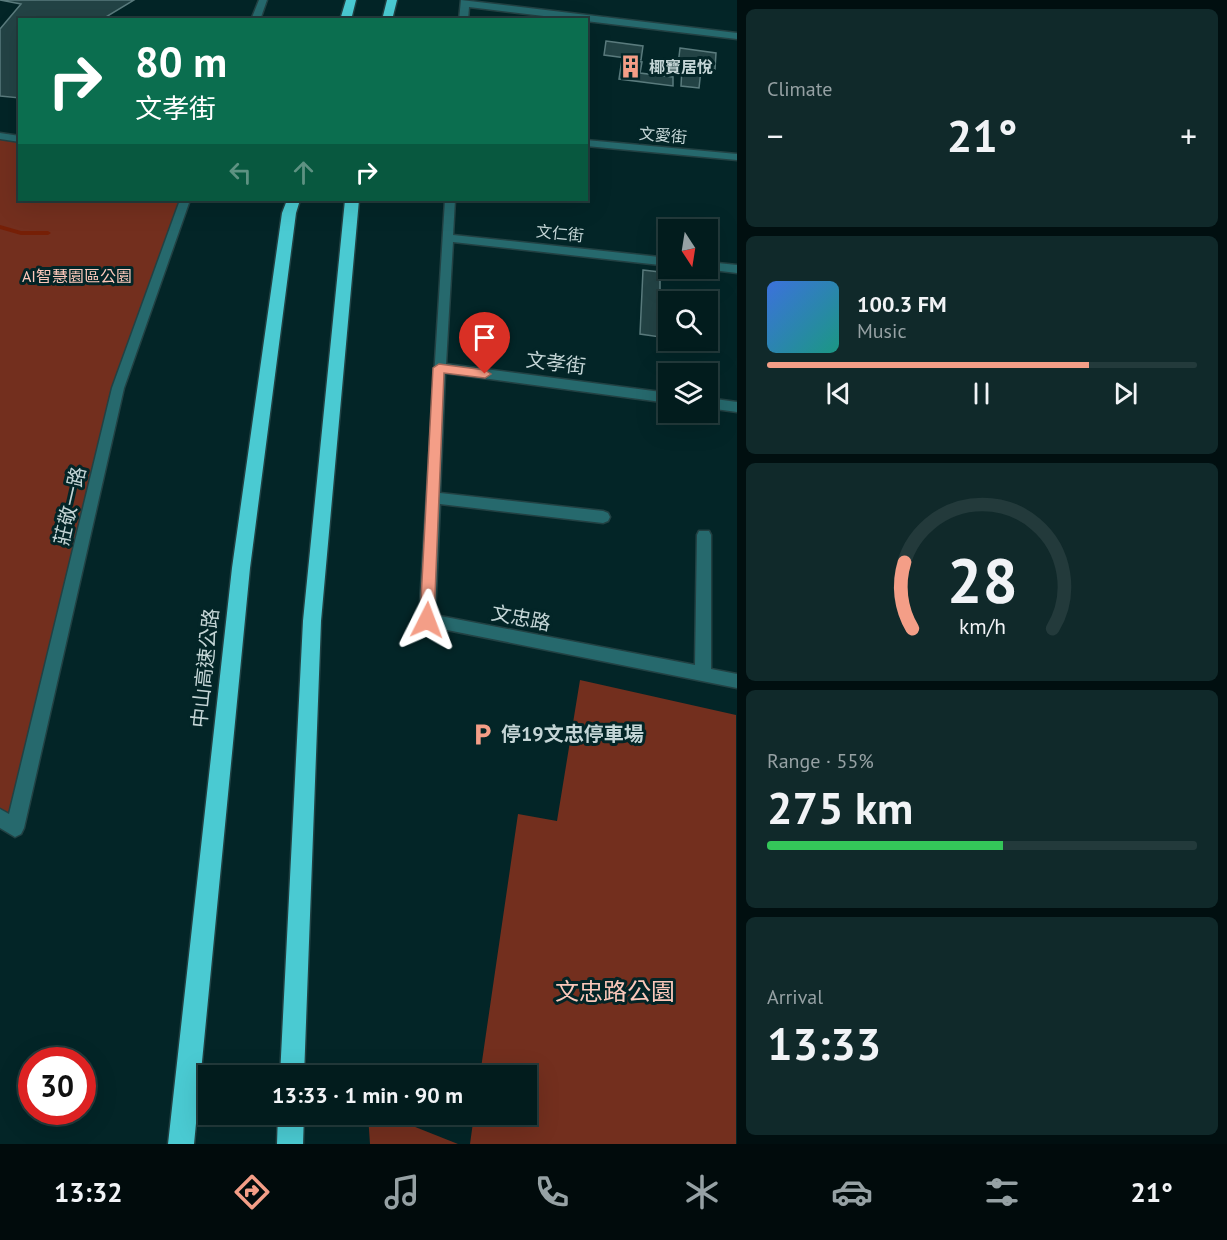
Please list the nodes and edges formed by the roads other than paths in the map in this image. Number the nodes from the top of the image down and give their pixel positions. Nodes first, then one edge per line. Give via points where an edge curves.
1 (263, 0) edge
2 (351, 0) edge
3 (392, 0) edge
4 (465, 2) edge
5 (256, 18) edge
6 (346, 18) edge
7 (388, 18) edge
8 (463, 18) edge
9 (736, 36) edge
10 (0, 136) edge
11 (18, 139) edge
12 (588, 143) edge
13 (736, 157) edge
14 (185, 201) edge
15 (293, 201) edge
16 (352, 201) edge
17 (450, 201) edge
18 (447, 238) junction
19 (658, 261) edge
20 (718, 267) edge
21 (736, 269) edge
22 (439, 368) junction
23 (658, 397) edge
24 (718, 404) edge
25 (736, 406) edge
26 (433, 498) junction
27 (603, 517) dead end
28 (704, 535) dead end
29 (703, 674) junction
30 (736, 681) edge
31 (7, 823) edge
32 (292, 1065) edge
33 (291, 1125) edge
34 (181, 1144) edge
35 (290, 1144) edge

1 - 5 street
2 - 6 highway
3 - 7 highway
4 - 8 street
4 - 9 street
10 - 11 street
12 - 13 street, 文愛街
14 - 31 street, 莊敬一路 via 118,388
15 - 34 highway, 中山高速公路 via 241,568
16 - 32 highway via 312,621
17 - 18 street, 文忠路
18 - 19 street, 文仁街
18 - 22 street, 文忠路
20 - 21 street
22 - 23 street, 文孝街
22 - 26 street, 文忠路
24 - 25 street
26 - 27 street
26 - 29 street, 文忠路 via 427,620
28 - 29 street
29 - 30 street, 文忠路
33 - 35 highway

